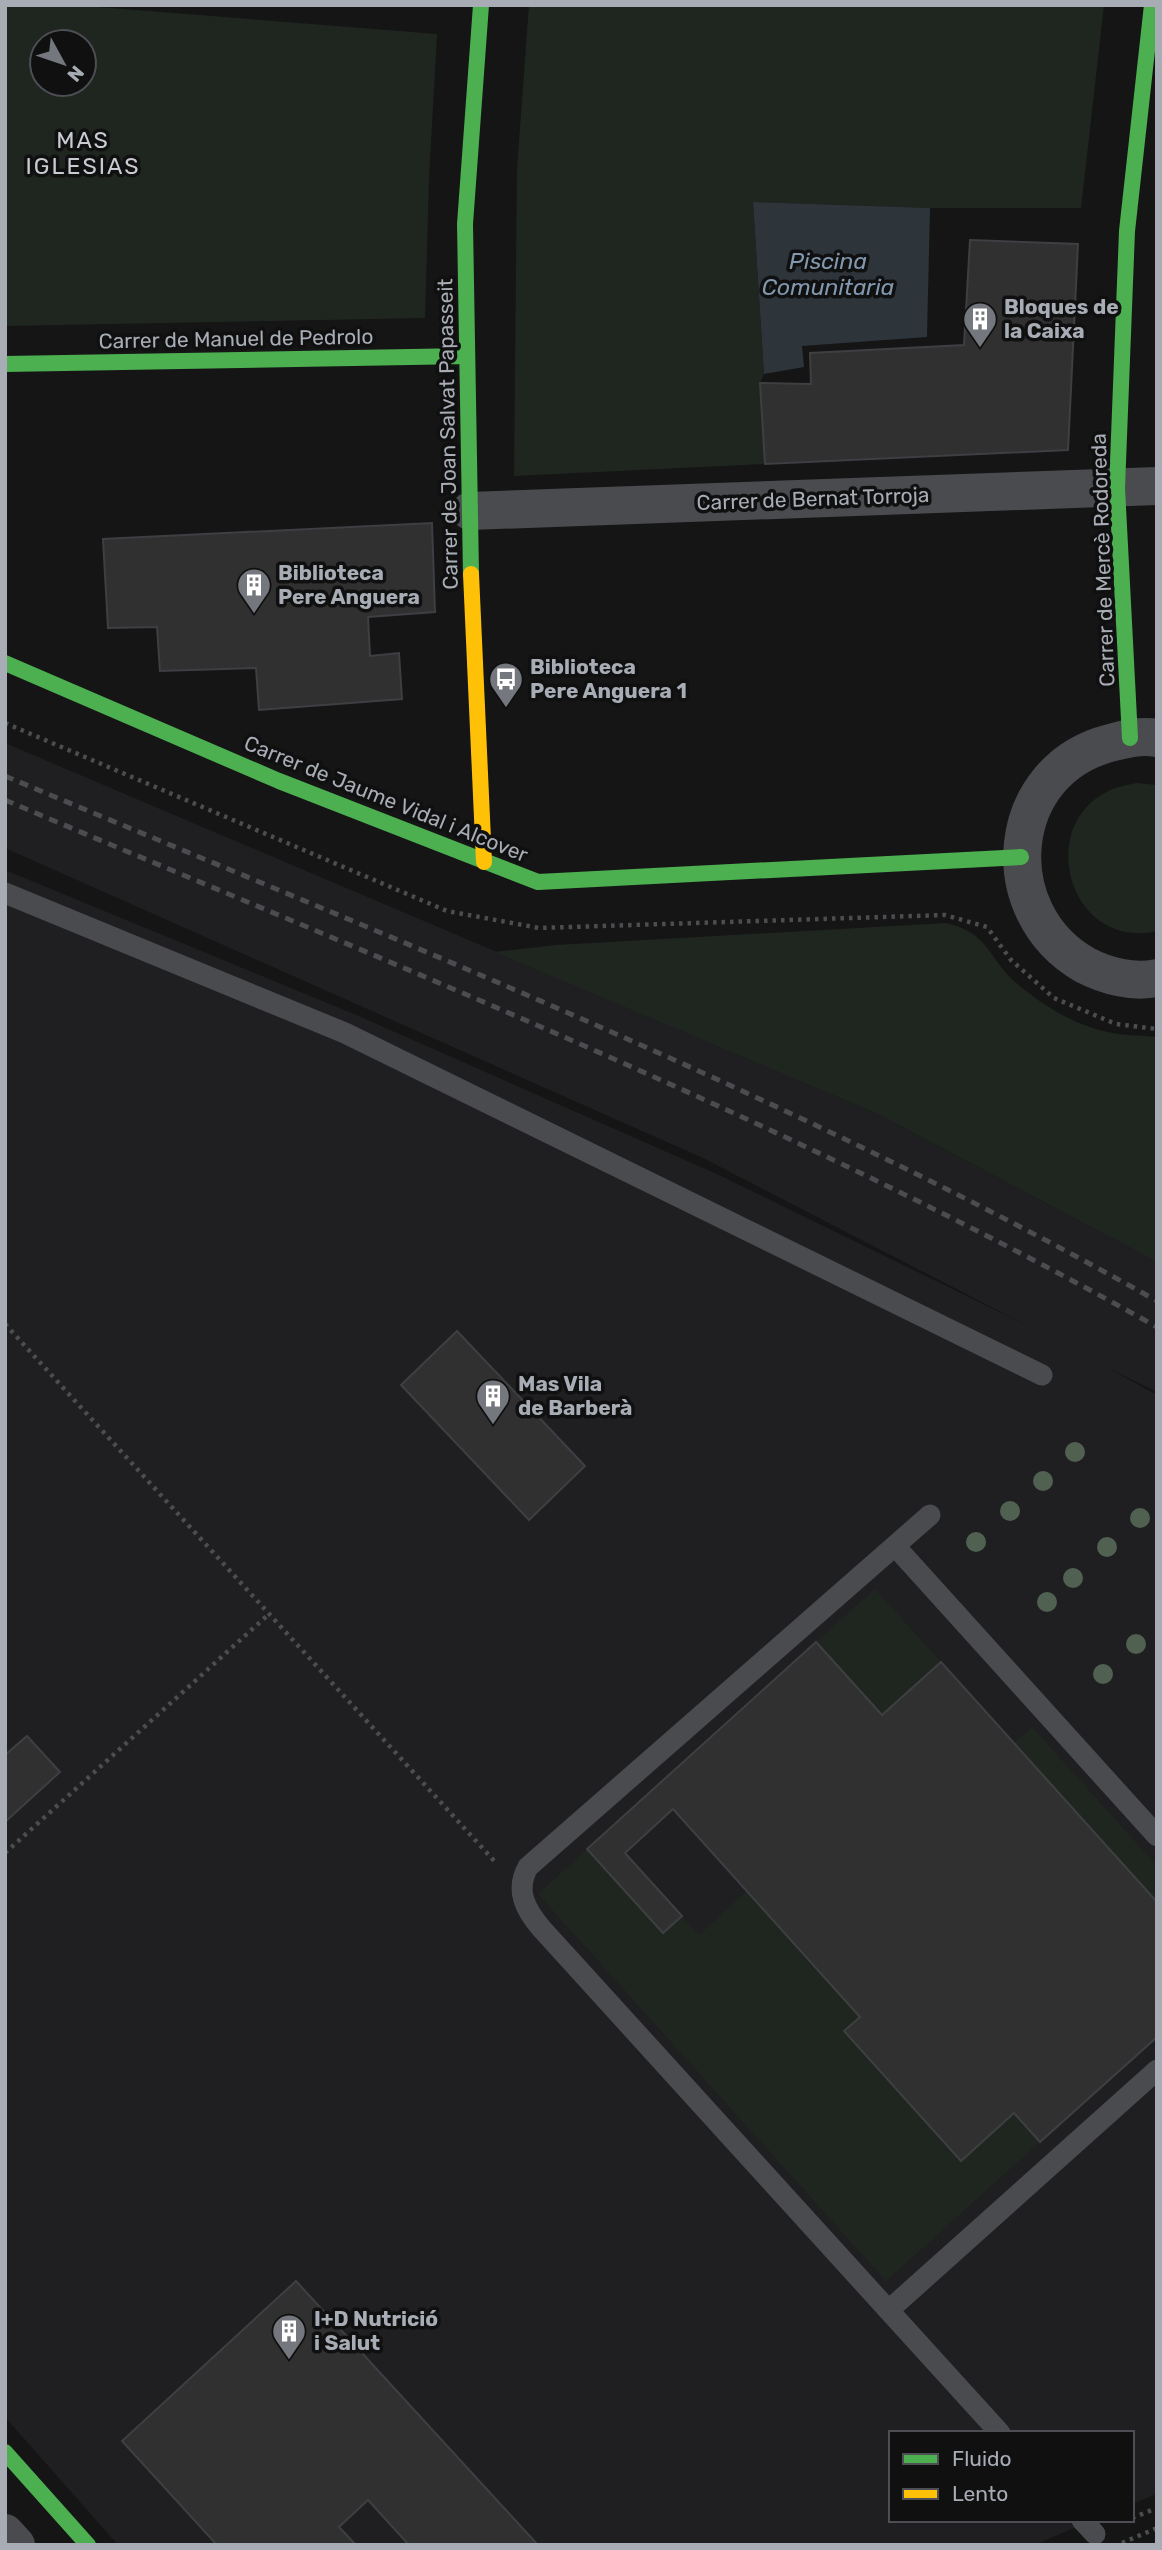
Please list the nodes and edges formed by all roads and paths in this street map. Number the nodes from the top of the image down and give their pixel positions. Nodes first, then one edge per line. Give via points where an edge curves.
1 (481, 5) edge
2 (1152, 5) edge
3 (467, 356) junction
4 (5, 365) edge
5 (1157, 486) edge
6 (1117, 488) junction
7 (470, 511) junction
8 (5, 663) edge
9 (1143, 738) edge
10 (1021, 857) junction
11 (484, 862) junction
12 (5, 893) edge
13 (1157, 978) edge
14 (5, 1325) edge
15 (1042, 1375) dead end
16 (930, 1516) dead end
17 (895, 1546) junction
18 (269, 1614) junction
19 (1157, 1836) edge
20 (5, 1853) edge
21 (522, 1891) junction
22 (1157, 2070) edge
23 (889, 2310) junction
24 (998, 2431) edge
25 (5, 2452) edge
26 (1157, 2508) edge
27 (1134, 2517) edge
28 (1157, 2528) edge
29 (5, 2533) edge
30 (16, 2545) edge
31 (88, 2545) edge
32 (1117, 2545) edge

1 - 3 street, Carrer de Joan Salvat Papasseit via 465,224
2 - 6 street, Carrer de Mercè Rodoreda via 1128,231
3 - 4 street, Carrer de Manuel de Pedrolo
3 - 7 street, Carrer de Joan Salvat Papasseit
5 - 6 street, Carrer de Bernat Torroja
6 - 7 street, Carrer de Bernat Torroja
6 - 9 street, Carrer de Mercè Rodoreda
7 - 11 street, Carrer de Joan Salvat Papasseit
8 - 11 street, Carrer de Jaume Vidal i Alcover via 279,781
9 - 10 street via 1097,746 1072,759 1049,781 1030,813
10 - 11 street, Carrer de Jaume Vidal i Alcover via 538,881
10 - 13 street via 1025,890 1052,941 1097,971 1122,978
12 - 15 lane via 345,1033
14 - 18 path
16 - 17 lane
17 - 19 lane
17 - 21 lane via 528,1867
18 - 20 path
18 - 21 path
21 - 23 lane via 541,1928
22 - 23 lane
23 - 24 lane
25 - 31 street
26 - 27 path
28 - 32 path
29 - 30 street

